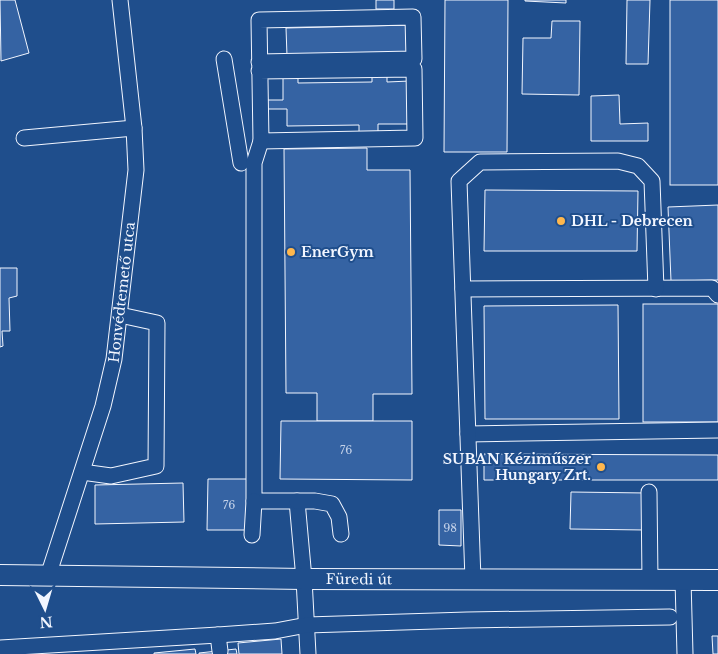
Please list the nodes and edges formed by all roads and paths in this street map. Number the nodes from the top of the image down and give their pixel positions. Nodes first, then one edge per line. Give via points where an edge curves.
1 (120, 0) edge
2 (224, 59) dead end
3 (259, 66) junction
4 (134, 128) junction
5 (24, 138) dead end
6 (261, 141) junction
7 (241, 163) dead end
8 (656, 288) junction
9 (463, 289) junction
10 (718, 295) edge
11 (120, 315) junction
12 (718, 430) edge
13 (468, 434) junction
14 (82, 472) junction
15 (649, 492) dead end
16 (297, 500) junction
17 (254, 501) junction
18 (342, 534) dead end
19 (252, 535) dead end
20 (0, 575) edge
21 (48, 576) junction
22 (304, 579) junction
23 (473, 580) junction
24 (650, 580) junction
25 (682, 580) junction
26 (718, 580) edge
27 (670, 617) dead end
28 (307, 625) junction
29 (218, 635) junction
30 (0, 648) edge
31 (44, 650) edge
32 (220, 651) dead end
33 (308, 654) edge
34 (685, 654) edge

1 - 4 street, Honvédtemető utca
2 - 7 street
3 - 3 street via 414,59 413,17 259,20
3 - 6 street
3 - 6 street via 414,68 415,138
4 - 5 street
4 - 11 street, Honvédtemető utca via 136,170
6 - 17 street via 254,163
8 - 9 street
8 - 9 street via 652,181 638,166 618,161 480,162 459,181
8 - 10 street via 712,288
9 - 13 street
11 - 14 street, Honvédtemető utca via 108,387
11 - 14 street via 158,323 156,466 111,476
12 - 13 street
13 - 23 street
14 - 21 street, Honvédtemető utca
15 - 24 street
16 - 17 street
16 - 18 street via 332,504 339,517
16 - 22 street
17 - 19 street
20 - 21 main road, Füredi út
21 - 22 main road, Füredi út
22 - 23 main road, Füredi út
22 - 28 street
23 - 24 main road, Füredi út
24 - 25 main road, Füredi út
25 - 26 main road, Füredi út
25 - 34 street
27 - 28 street
28 - 29 street
28 - 33 street
29 - 31 street
29 - 32 street
30 - 31 street

